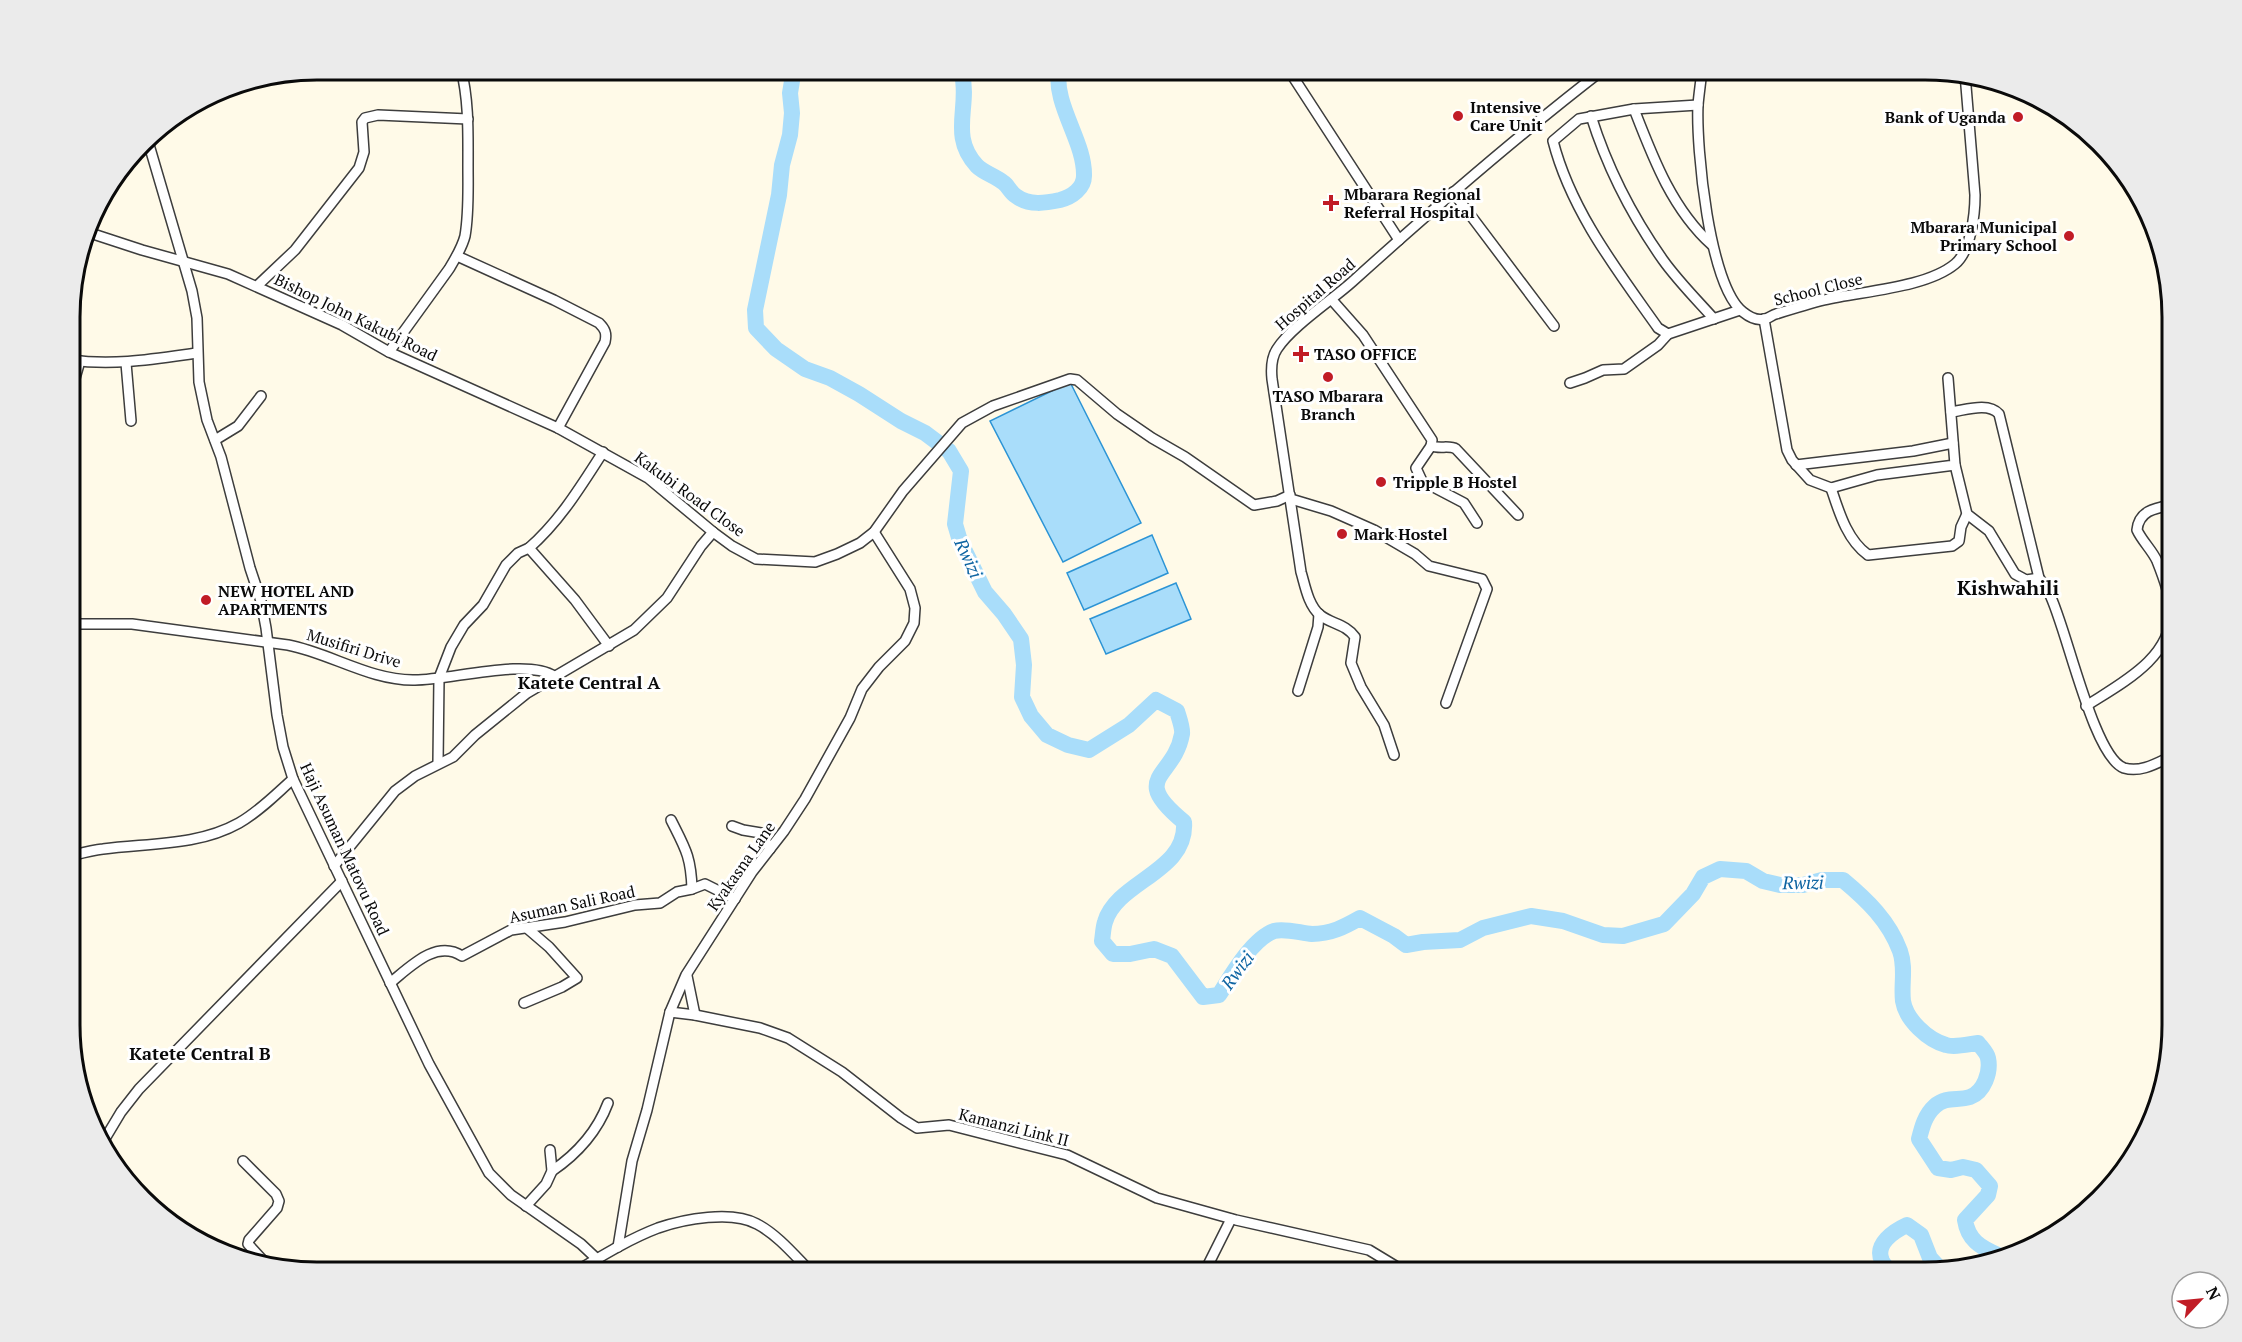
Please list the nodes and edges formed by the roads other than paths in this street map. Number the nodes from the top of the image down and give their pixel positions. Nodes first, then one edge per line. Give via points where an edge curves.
1 (463, 80) edge
2 (1295, 80) edge
3 (1590, 80) edge
4 (1701, 80) edge
5 (1966, 83) edge
6 (1698, 105) junction
7 (1634, 109) junction
8 (1591, 116) junction
9 (468, 119) junction
10 (150, 148) edge
11 (1453, 192) junction
12 (94, 234) edge
13 (1399, 240) junction
14 (1712, 245) junction
15 (457, 256) junction
16 (182, 259) junction
17 (256, 285) junction
18 (1332, 300) junction
19 (1740, 310) junction
20 (1714, 320) junction
21 (1764, 320) junction
22 (1554, 326) dead end
23 (1668, 334) junction
24 (389, 352) junction
25 (197, 354) junction
26 (80, 361) edge
27 (126, 363) junction
28 (1947, 378) dead end
29 (1570, 383) dead end
30 (261, 396) dead end
31 (1951, 412) junction
32 (131, 421) dead end
33 (558, 428) junction
34 (214, 440) junction
35 (1953, 443) junction
36 (1431, 446) junction
37 (603, 452) junction
38 (1797, 465) junction
39 (1955, 465) junction
40 (1831, 488) junction
41 (1290, 497) junction
42 (2162, 507) edge
43 (1967, 514) junction
44 (1518, 515) dead end
45 (1477, 523) dead end
46 (713, 532) junction
47 (874, 532) junction
48 (529, 548) junction
49 (2039, 578) junction
50 (2162, 579) edge
51 (1319, 614) junction
52 (80, 624) edge
53 (2162, 642) edge
54 (268, 643) junction
55 (609, 646) junction
56 (554, 676) junction
57 (438, 678) junction
58 (1298, 691) dead end
59 (1446, 704) dead end
60 (2086, 706) junction
61 (1394, 755) dead end
62 (2162, 760) edge
63 (438, 763) junction
64 (293, 779) junction
65 (671, 820) dead end
66 (732, 826) dead end
67 (770, 849) junction
68 (80, 854) edge
69 (334, 866) junction
70 (342, 881) junction
71 (692, 889) junction
72 (735, 899) junction
73 (528, 929) junction
74 (686, 975) junction
75 (390, 983) junction
76 (524, 1003) dead end
77 (670, 1012) junction
78 (695, 1015) junction
79 (608, 1103) dead end
80 (107, 1136) edge
81 (550, 1150) dead end
82 (243, 1161) dead end
83 (552, 1171) junction
84 (526, 1206) junction
85 (1231, 1219) junction
86 (618, 1247) junction
87 (257, 1255) edge
88 (597, 1259) junction
89 (592, 1262) edge
90 (598, 1262) edge
91 (801, 1262) edge
92 (1210, 1262) edge
93 (1389, 1262) edge

1 - 9 street
2 - 13 street
3 - 11 street, Hospital Road
4 - 6 street
5 - 21 street, School Close via 1975,214 1963,255 1956,264 1918,281 1825,300
6 - 7 street
6 - 14 street via 1699,146
7 - 8 street
7 - 14 street via 1676,203
8 - 20 street via 1601,149 1631,208 1664,261
8 - 23 street via 1579,118 1552,141 1574,198 1608,259 1658,328
9 - 15 street via 468,208
9 - 17 street via 378,115 365,118 364,152 359,168 295,249
10 - 16 street, Haji Asuman Matovu Road
11 - 13 street, Hospital Road
11 - 22 street
12 - 16 street, Bishop John Kakubi Road
13 - 18 street, Hospital Road
14 - 19 street via 1726,286
15 - 24 street
15 - 33 street via 554,300 604,328 605,342
16 - 17 street, Bishop John Kakubi Road
16 - 25 street, Haji Asuman Matovu Road via 197,318
17 - 24 street, Bishop John Kakubi Road
18 - 36 street via 1363,335 1432,440
18 - 41 street, Hospital Road via 1287,337 1276,350 1271,366
19 - 20 street
19 - 21 street, School Close
20 - 23 street
21 - 38 street via 1787,450
23 - 29 street via 1624,369 1603,370
24 - 33 street, Bishop John Kakubi Road
25 - 27 street
25 - 34 street, Haji Asuman Matovu Road via 199,382
26 - 27 street
27 - 32 street
28 - 31 street
30 - 34 street via 238,426
31 - 35 street
31 - 49 street via 1986,407 1999,414
33 - 37 street, Bishop John Kakubi Road
34 - 54 street, Haji Asuman Matovu Road via 261,601
35 - 38 street
35 - 39 street
36 - 44 street via 1456,449
36 - 45 street via 1416,468 1419,478 1464,503
37 - 46 street, Kakubi Road Close via 648,478
37 - 48 street via 571,502
38 - 40 street via 1810,480
39 - 40 street via 1877,475
39 - 43 street
40 - 43 street via 1850,534 1858,548 1868,555 1952,546 1959,541
41 - 47 street, Kakubi Road Close via 1254,505 1246,501 1117,414 1077,380 1070,379 971,417 903,491
41 - 51 street, Hospital Road via 1301,572 1308,596
41 - 59 street via 1374,530 1429,566 1482,579 1487,589
42 - 50 street via 2142,516 2137,530 2156,559
43 - 49 street via 1989,531 2015,574 2026,579
46 - 47 street, Kakubi Road Close via 756,559 793,562 837,554
46 - 55 street via 667,598
47 - 67 street, Kyakasna Lane via 910,589 914,623 905,641 862,689 806,799
48 - 55 street
48 - 57 street via 506,565 483,604 464,625
49 - 60 street via 2050,594
51 - 58 street
51 - 61 street via 1355,637 1351,663 1384,725
52 - 54 street, Musifiri Drive via 132,624
53 - 60 street via 2147,664
54 - 57 street, Musifiri Drive via 305,648 394,679
54 - 64 street, Haji Asuman Matovu Road via 277,715
55 - 56 street
56 - 57 street, Musifiri Drive via 538,669 515,668
56 - 63 street via 502,712 453,757
57 - 63 street
60 - 62 street via 2106,746 2122,767 2134,770
63 - 69 street via 395,791
64 - 68 street via 239,823 210,836
64 - 69 street, Haji Asuman Matovu Road
65 - 71 street via 689,854
66 - 67 street via 761,833
67 - 72 street, Kyakasna Lane
69 - 70 street, Haji Asuman Matovu Road
70 - 75 street, Haji Asuman Matovu Road
70 - 80 street via 139,1089
71 - 72 street, Asuman Sali Road via 705,884
71 - 73 street, Asuman Sali Road via 677,892 660,903
72 - 74 street, Kyakasna Lane
73 - 75 street, Asuman Sali Road via 511,930 462,956 454,951 428,953
73 - 76 street via 577,978
74 - 77 street, Kyakasna Lane
74 - 78 street
75 - 84 street, Haji Asuman Matovu Road via 489,1173
77 - 78 street, Kamanzi Link II
77 - 86 street, Kyakasna Lane via 632,1161
78 - 85 street, Kamanzi Link II via 788,1038 842,1072 917,1128 949,1125 1067,1155 1157,1198
79 - 83 street via 583,1147
81 - 83 street
82 - 87 street via 279,1201 249,1240
83 - 84 street
84 - 88 street, Haji Asuman Matovu Road
85 - 92 street
85 - 93 street, Kamanzi Link II via 1369,1250
86 - 88 street
86 - 91 street via 659,1228 730,1216 756,1223
88 - 89 street
88 - 90 street

